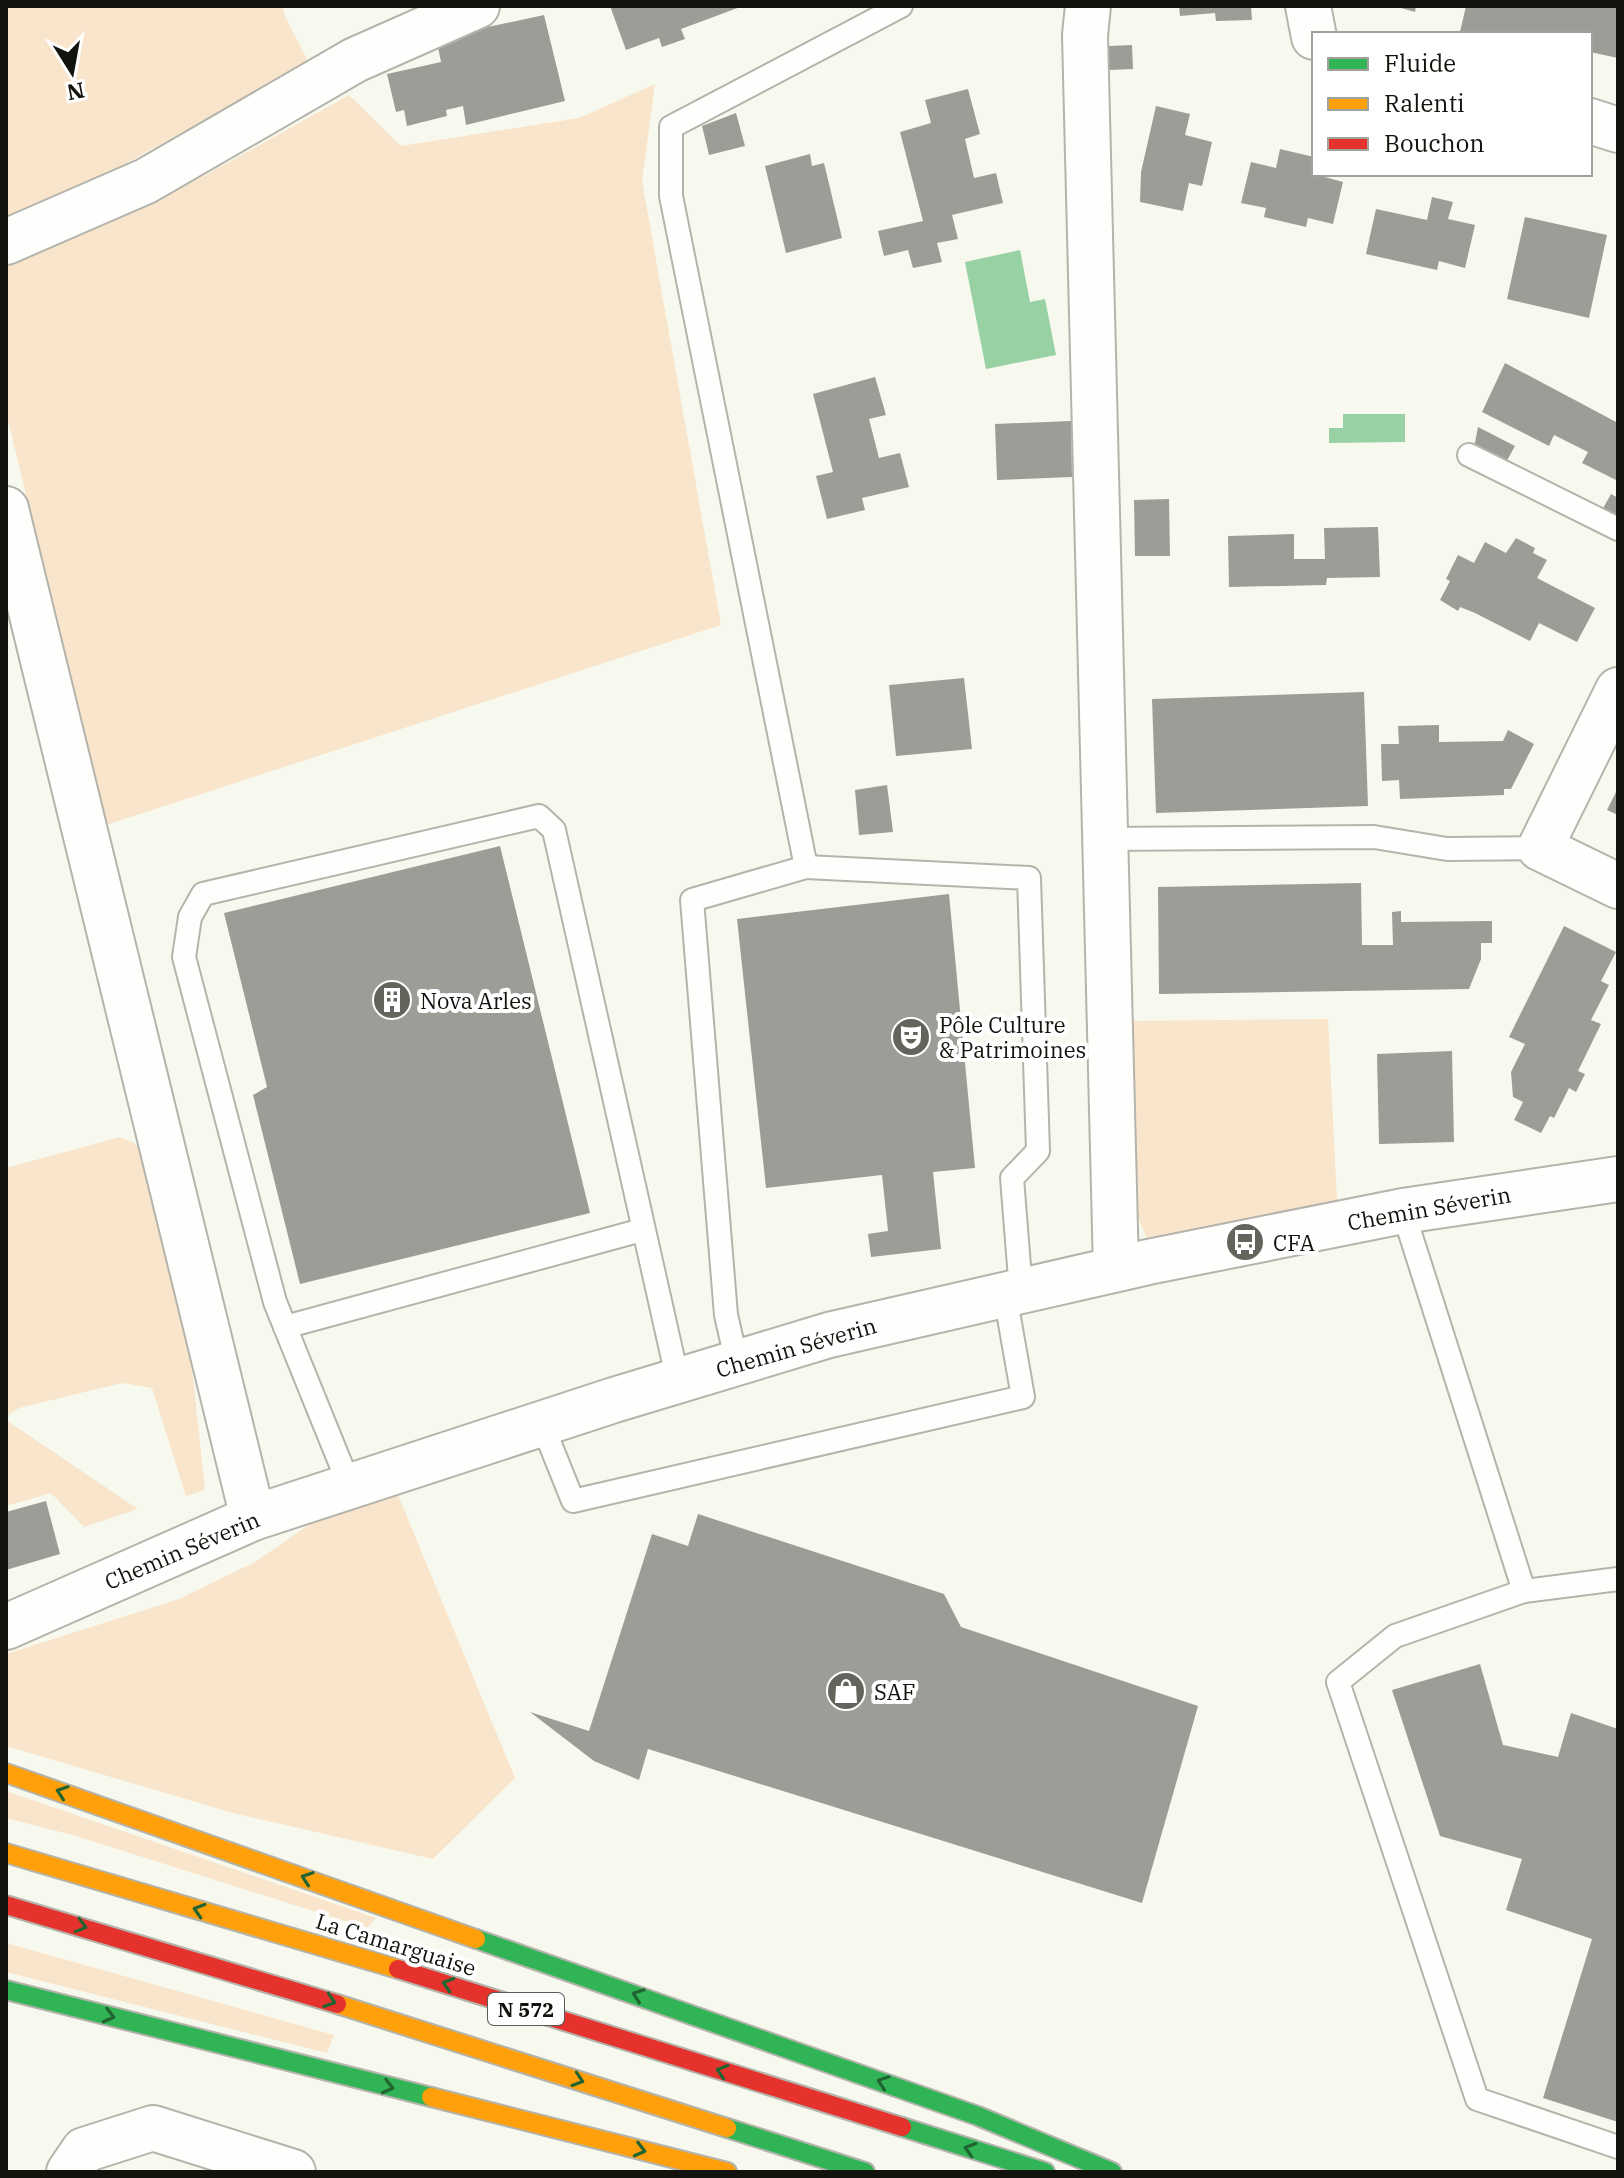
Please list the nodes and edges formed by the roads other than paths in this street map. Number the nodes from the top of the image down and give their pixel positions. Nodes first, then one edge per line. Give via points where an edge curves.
1 (477, 6) edge
2 (901, 6) edge
3 (1088, 6) edge
4 (1308, 6) edge
5 (1313, 32) edge
6 (1592, 122) edge
7 (1618, 130) edge
8 (6, 242) edge
9 (1469, 455) dead end
10 (6, 509) edge
11 (1618, 529) edge
12 (1618, 690) edge
13 (1104, 839) junction
14 (1540, 848) junction
15 (806, 867) junction
16 (1618, 886) edge
17 (1617, 1178) edge
18 (1403, 1211) junction
19 (642, 1230) junction
20 (1116, 1269) junction
21 (1013, 1293) junction
22 (285, 1327) junction
23 (737, 1363) junction
24 (678, 1381) junction
25 (542, 1424) junction
26 (350, 1487) junction
27 (253, 1518) junction
28 (1618, 1579) edge
29 (1524, 1591) junction
30 (6, 1627) edge
31 (6, 1773) edge
32 (6, 1853) edge
33 (6, 1905) edge
34 (6, 1990) edge
35 (1618, 2147) edge
36 (69, 2172) edge
37 (293, 2172) edge
38 (727, 2172) edge
39 (865, 2172) edge
40 (1045, 2172) edge
41 (1112, 2172) edge

1 - 8 street via 355,60 146,181
2 - 15 lane via 671,127 671,196
3 - 13 street
4 - 5 street
6 - 7 street
9 - 11 lane
10 - 27 street
12 - 14 street
13 - 14 lane via 1374,837 1447,849
13 - 20 street
14 - 16 street
15 - 21 lane via 1029,878 1038,1151 1012,1178
15 - 23 lane via 692,900 726,1315
17 - 18 street, Chemin Séverin
18 - 20 street, Chemin Séverin
18 - 29 lane
19 - 22 lane
19 - 22 lane via 554,830 539,816 203,894 190,917 184,957
19 - 24 lane
20 - 21 street, Chemin Séverin
21 - 23 street, Chemin Séverin via 829,1335
21 - 25 lane via 1023,1397 573,1501
22 - 26 lane
23 - 24 street, Chemin Séverin
24 - 25 street, Chemin Séverin
25 - 26 street, Chemin Séverin
26 - 27 street, Chemin Séverin
27 - 30 street, Chemin Séverin
28 - 29 lane
29 - 35 lane via 1395,1636 1338,1682 1477,2099
41 -> 31 highway via 963,2111
40 -> 32 highway, La Camarguaise / N 572 via 441,1982
33 -> 39 highway, N 572 via 253,1977
34 -> 38 highway
36 - 37 street via 84,2150 153,2128

